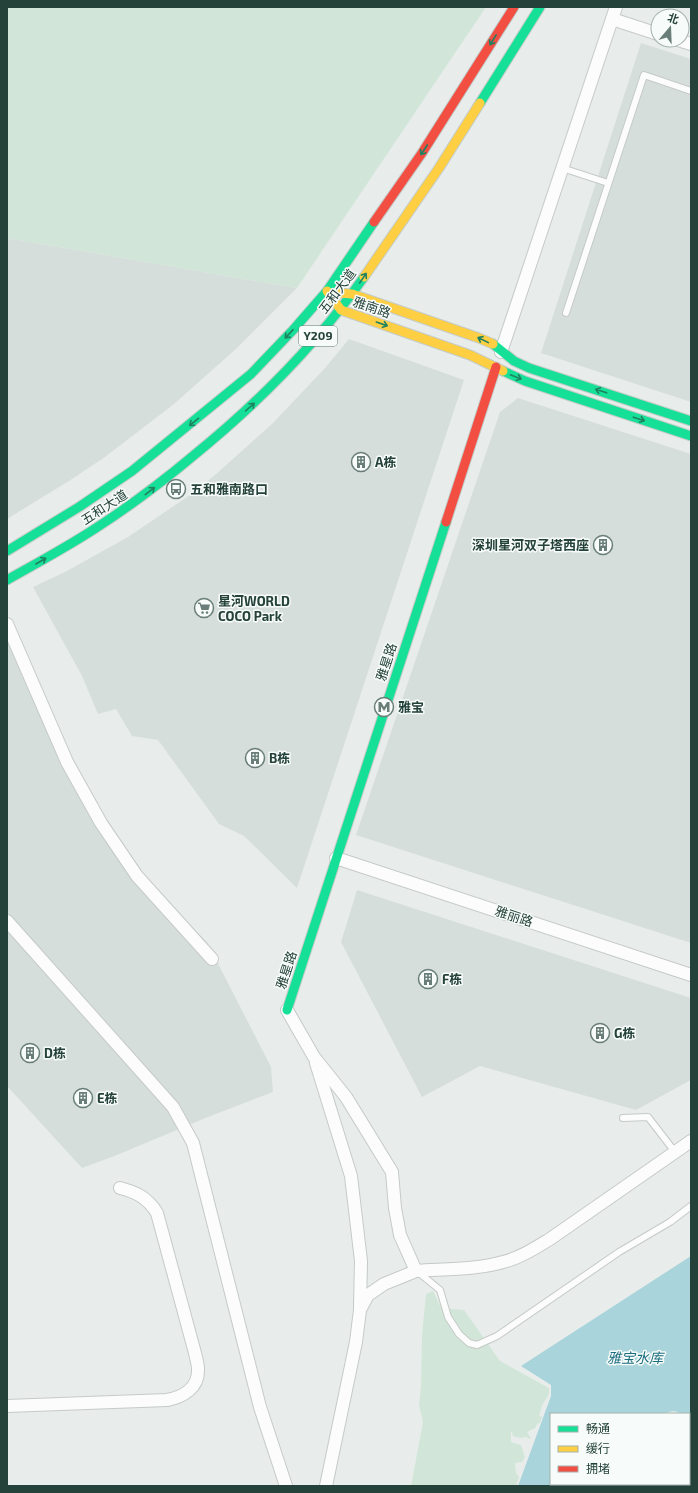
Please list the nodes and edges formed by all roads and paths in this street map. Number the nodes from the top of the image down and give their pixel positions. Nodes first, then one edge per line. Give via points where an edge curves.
1 (514, 7) edge
2 (540, 7) edge
3 (616, 7) edge
4 (612, 19) junction
5 (650, 31) edge
6 (691, 91) edge
7 (562, 168) junction
8 (608, 183) junction
9 (327, 291) junction
10 (352, 294) junction
11 (341, 310) junction
12 (566, 313) dead end
13 (501, 352) junction
14 (496, 367) junction
15 (691, 421) edge
16 (691, 436) edge
17 (7, 551) edge
18 (7, 580) edge
19 (7, 624) edge
20 (336, 858) junction
21 (7, 921) edge
22 (212, 959) dead end
23 (691, 975) edge
24 (287, 1010) joint
25 (314, 1057) junction
26 (623, 1118) dead end
27 (691, 1141) edge
28 (675, 1152) junction
29 (120, 1188) dead end
30 (691, 1206) edge
31 (416, 1271) junction
32 (360, 1310) junction
33 (7, 1406) edge
34 (286, 1486) edge
35 (326, 1486) edge

1 -> 9 main road, 五和大道 / Y209 via 422,153
10 -> 2 main road, 五和大道 / Y209 via 439,168
3 - 4 street
4 - 5 street
4 - 7 street
6 - 8 lane via 644,75
7 - 8 lane
7 - 13 street
8 - 12 lane
9 - 10 main road, 雅南路
9 - 11 main road, 雅南路
9 -> 17 main road, 五和大道 / Y209 via 251,374 191,424 93,498
10 - 11 main road, 五和大道 / Y209
13 -> 10 main road, 雅南路 via 479,338
11 -> 14 main road, 雅南路 via 470,354
18 -> 11 main road, 五和大道 / Y209 via 95,529 148,493 219,435 265,393
15 -> 13 main road, 雅南路 via 529,368
14 -> 16 main road, 雅南路 via 525,381
14 - 20 main road, 雅星路
19 - 22 street via 67,762 101,823 137,876
20 - 23 street, 雅丽路
20 - 24 main road, 雅星路
21 - 34 street via 174,1106 193,1143 260,1407
24 - 25 street
25 - 31 street via 346,1097 392,1172 400,1235
25 - 32 street via 351,1176 361,1262
26 - 28 lane via 648,1118
27 - 28 street
28 - 31 street via 527,1253 503,1262 466,1268
29 - 33 street via 141,1195 152,1204 157,1213 195,1353 197,1380 189,1391 179,1398 167,1400
30 - 31 lane via 497,1336 477,1345 468,1344 459,1334 448,1317 440,1290
31 - 32 street via 384,1284 368,1295
32 - 35 street via 356,1342

